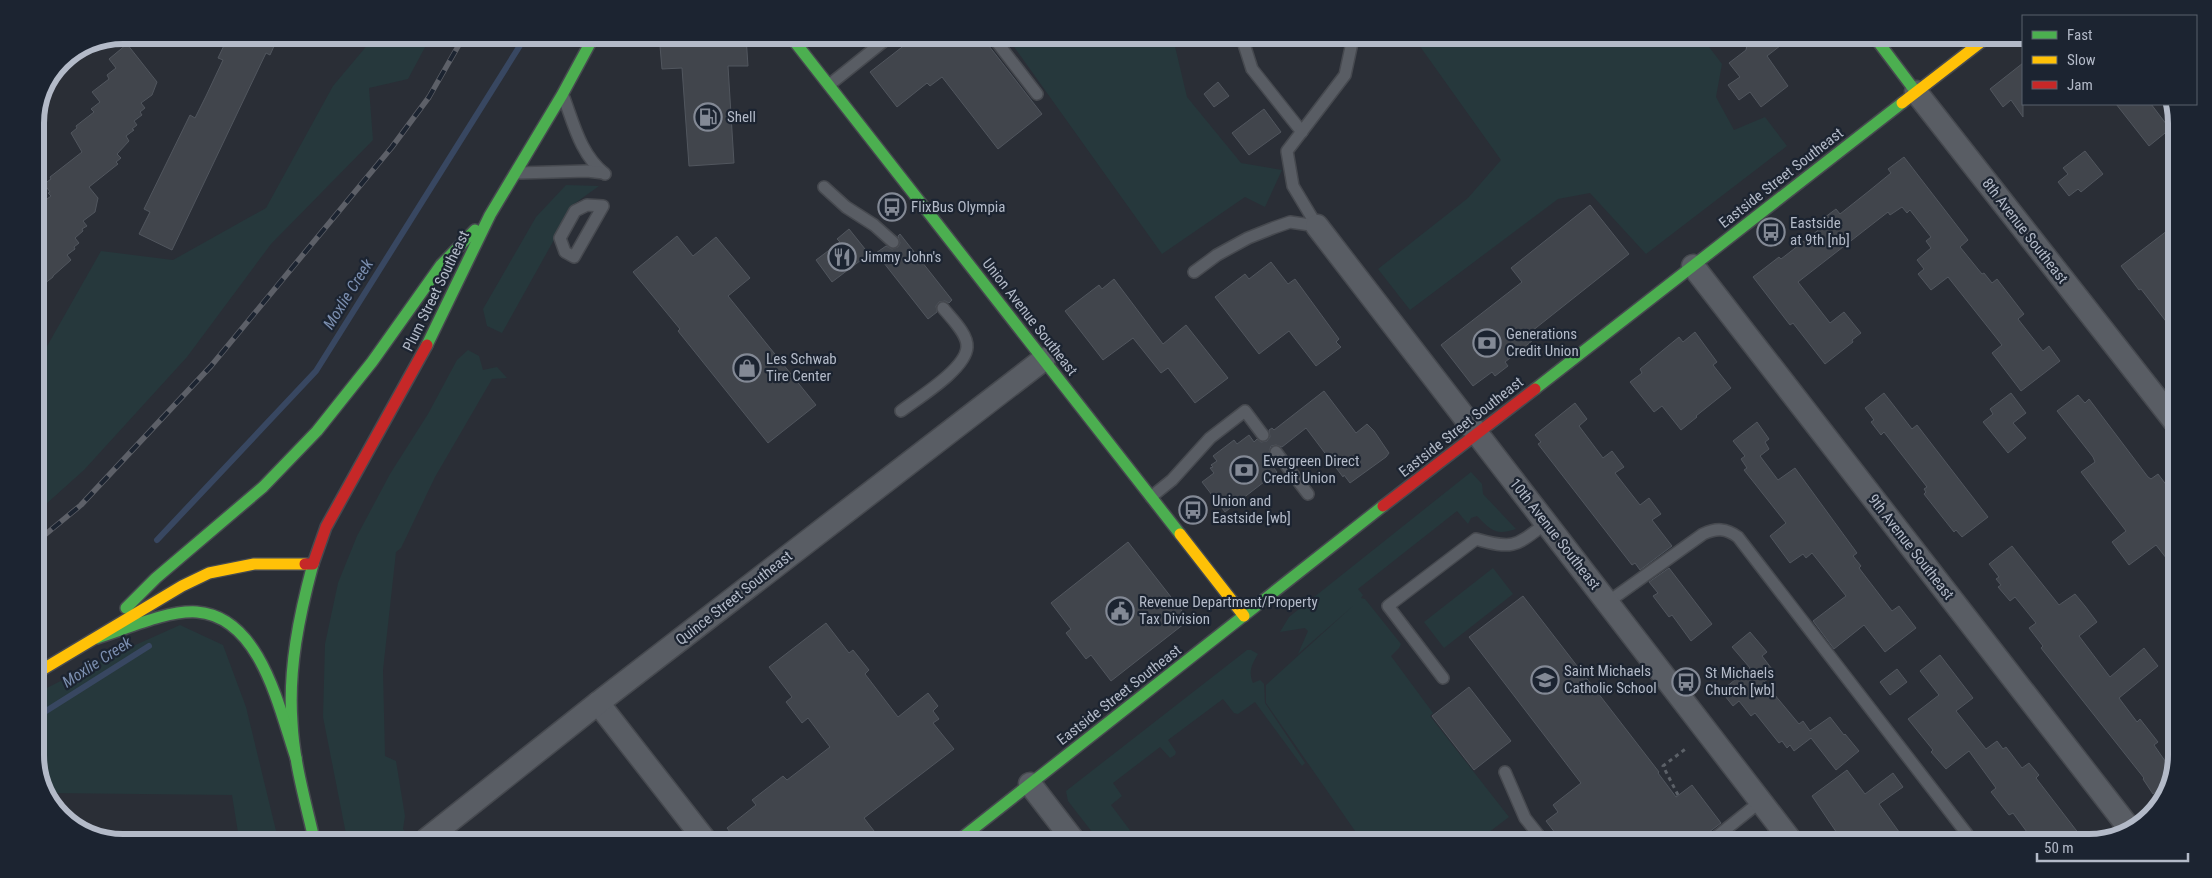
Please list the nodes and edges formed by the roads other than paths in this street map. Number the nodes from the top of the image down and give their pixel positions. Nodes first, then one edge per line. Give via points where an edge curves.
1 (590, 44) edge
2 (797, 44) edge
3 (881, 44) edge
4 (998, 44) edge
5 (1244, 44) edge
6 (1352, 44) edge
7 (1880, 44) edge
8 (1980, 44) edge
9 (829, 85) junction
10 (1916, 92) junction
11 (1037, 94) dead end
12 (562, 95) junction
13 (1302, 132) junction
14 (516, 173) junction
15 (824, 186) dead end
16 (603, 206) joint
17 (490, 215) junction
18 (1317, 226) junction
19 (893, 242) dead end
20 (1693, 266) junction
21 (1194, 272) dead end
22 (943, 308) dead end
23 (1044, 359) junction
24 (901, 411) dead end
25 (2168, 413) edge
26 (1478, 434) junction
27 (1263, 435) dead end
28 (1276, 452) dead end
29 (1308, 494) dead end
30 (1151, 497) junction
31 (1546, 523) junction
32 (312, 564) junction
33 (1608, 602) junction
34 (1244, 616) junction
35 (97, 638) junction
36 (44, 669) edge
37 (1443, 678) dead end
38 (598, 703) junction
39 (296, 758) junction
40 (1505, 772) dead end
41 (1030, 784) junction
42 (1761, 801) junction
43 (2126, 824) edge
44 (313, 834) edge
45 (433, 834) edge
46 (701, 834) edge
47 (967, 834) edge
48 (1069, 834) edge
49 (1538, 834) edge
50 (1720, 834) edge
51 (1786, 834) edge
52 (1967, 834) edge

1 - 12 main road, Plum Street Southeast
2 - 9 main road, Union Avenue Southeast
3 - 9 lane
4 - 11 lane
5 - 13 lane via 1252,69
6 - 13 lane via 1345,75
7 - 10 main road, 8th Avenue Southeast
8 - 10 main road, Eastside Street Southeast
9 - 23 main road, Union Avenue Southeast
10 - 20 main road, Eastside Street Southeast
10 - 25 street, 8th Avenue Southeast
12 - 14 main road, Plum Street Southeast
12 - 14 lane via 586,154 605,174 587,171
13 - 18 lane via 1287,151 1293,186
14 - 17 main road, Plum Street Southeast
15 - 19 lane via 846,208 874,225
16 - 16 lane via 587,205 575,211 560,238 565,252 574,257
17 - 32 main road, Plum Street Southeast via 432,336 326,527
17 - 35 main road via 441,265 318,431 262,487 156,578
18 - 21 lane via 1290,222 1273,228 1217,254
18 - 26 street, 10th Avenue Southeast
20 - 26 main road, Eastside Street Southeast
20 - 43 street, 9th Avenue Southeast
22 - 24 lane via 964,337 967,347 962,362
23 - 30 main road, Union Avenue Southeast
23 - 38 street, Quince Street Southeast
26 - 31 street, 10th Avenue Southeast
26 - 34 main road, Eastside Street Southeast
27 - 30 lane via 1245,411 1210,438 1172,480
28 - 29 lane
30 - 34 main road, Union Avenue Southeast
31 - 33 street, 10th Avenue Southeast
31 - 37 lane via 1520,543 1512,545 1502,546 1476,539 1388,606
32 - 35 main road via 254,564 209,573
32 - 39 main road, Plum Street Southeast via 299,618 292,673 290,707
33 - 42 street, 10th Avenue Southeast
33 - 52 lane via 1703,534 1721,529 1730,531 1738,537
34 - 41 main road, Eastside Street Southeast
35 - 36 main road
35 - 39 main road via 197,612 231,624 256,651
38 - 45 street, Quince Street Southeast
38 - 46 street
39 - 44 main road
40 - 49 lane via 1526,818
41 - 47 main road, Eastside Street Southeast
41 - 48 street
42 - 50 lane
42 - 51 street, 10th Avenue Southeast

